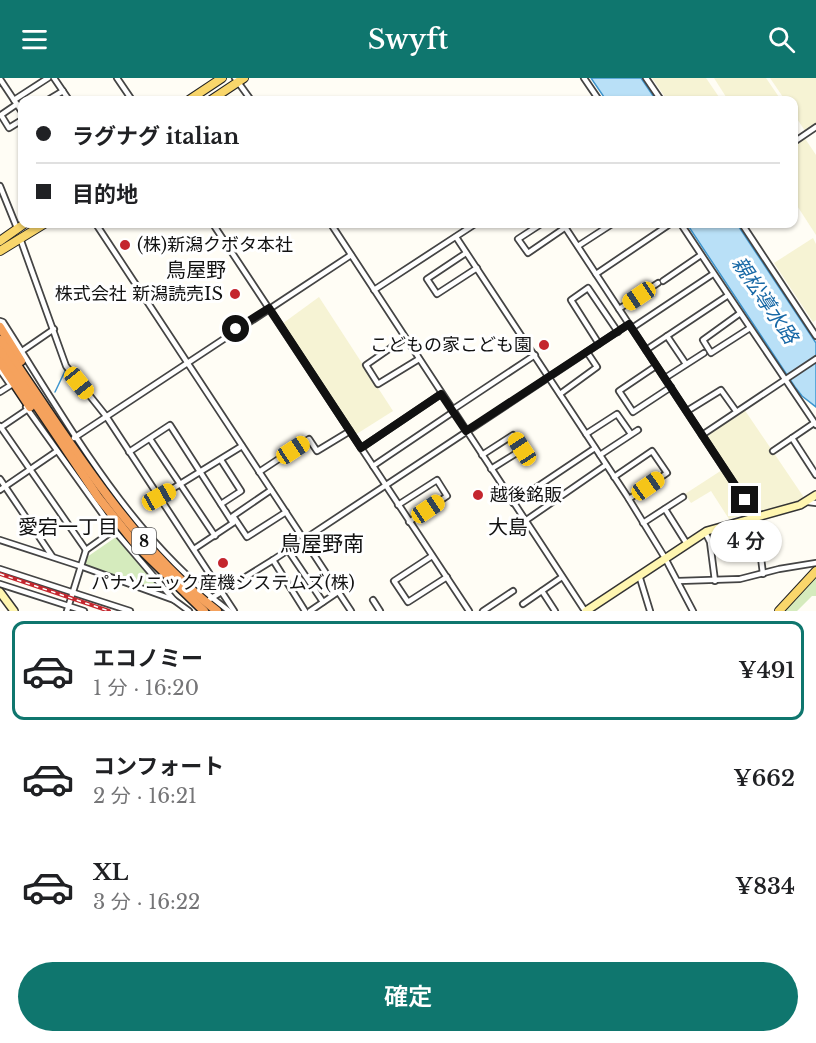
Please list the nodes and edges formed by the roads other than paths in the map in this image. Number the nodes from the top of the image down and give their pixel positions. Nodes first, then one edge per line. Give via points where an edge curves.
1 (48, 78) edge
2 (54, 78) edge
3 (222, 78) edge
4 (584, 78) edge
5 (646, 78) edge
6 (0, 79) edge
7 (119, 79) edge
8 (239, 79) edge
9 (6, 88) junction
10 (63, 91) junction
11 (0, 92) edge
12 (24, 96) edge
13 (55, 96) edge
14 (66, 96) edge
15 (130, 96) edge
16 (195, 96) edge
17 (216, 96) edge
18 (249, 96) edge
19 (596, 96) edge
20 (658, 96) edge
21 (16, 102) junction
22 (18, 105) edge
23 (18, 123) edge
24 (816, 127) edge
25 (798, 138) edge
26 (0, 186) edge
27 (18, 220) edge
28 (18, 228) edge
29 (37, 228) edge
30 (99, 228) edge
31 (216, 228) edge
32 (334, 228) edge
33 (469, 228) edge
34 (535, 228) edge
35 (561, 228) edge
36 (567, 228) edge
37 (606, 228) edge
38 (660, 228) edge
39 (684, 228) edge
40 (745, 228) edge
41 (456, 237) junction
42 (20, 238) junction
43 (0, 241) edge
44 (578, 246) junction
45 (0, 251) edge
46 (466, 253) junction
47 (351, 255) junction
48 (701, 255) junction
49 (477, 268) junction
50 (596, 274) junction
51 (713, 274) junction
52 (374, 290) junction
53 (727, 296) junction
54 (269, 308) junction
55 (619, 309) junction
56 (739, 314) junction
57 (0, 321) edge
58 (630, 326) junction
59 (0, 327) edge
60 (750, 328) junction
61 (54, 329) junction
62 (618, 332) junction
63 (667, 336) junction
64 (816, 336) edge
65 (405, 338) junction
66 (0, 340) edge
67 (599, 344) junction
68 (646, 350) junction
69 (0, 351) edge
70 (22, 351) junction
71 (587, 352) junction
72 (704, 353) dead end
73 (535, 355) junction
74 (419, 359) junction
75 (816, 359) edge
76 (0, 362) edge
77 (187, 362) junction
78 (686, 364) junction
79 (656, 366) junction
80 (0, 370) edge
81 (550, 377) junction
82 (665, 378) junction
83 (786, 379) junction
84 (10, 385) junction
85 (671, 387) junction
86 (0, 392) edge
87 (441, 394) junction
88 (560, 394) junction
89 (28, 409) junction
90 (452, 411) junction
91 (687, 411) junction
92 (736, 411) junction
93 (106, 416) junction
94 (815, 424) edge
95 (0, 427) edge
96 (350, 430) junction
97 (638, 430) dead end
98 (466, 431) junction
99 (586, 434) junction
100 (631, 435) junction
101 (702, 435) junction
102 (75, 437) junction
103 (792, 438) junction
104 (150, 439) junction
105 (242, 446) junction
106 (361, 448) junction
107 (595, 448) junction
108 (58, 450) junction
109 (773, 451) dead end
110 (129, 452) junction
111 (482, 455) junction
112 (600, 455) junction
113 (83, 460) junction
114 (221, 460) junction
115 (606, 465) junction
116 (373, 466) junction
117 (30, 469) junction
118 (78, 469) junction
119 (491, 469) junction
120 (200, 472) junction
121 (259, 472) junction
122 (816, 475) edge
123 (614, 477) junction
124 (0, 479) edge
125 (181, 485) junction
126 (386, 486) junction
127 (5, 487) junction
128 (0, 490) edge
129 (271, 490) junction
130 (816, 495) edge
131 (683, 496) dead end
132 (159, 497) junction
133 (629, 499) junction
134 (513, 503) junction
135 (812, 503) edge
136 (221, 504) junction
137 (398, 504) junction
138 (665, 509) junction
139 (286, 512) junction
140 (756, 517) junction
141 (525, 521) junction
142 (409, 522) junction
143 (644, 523) junction
144 (114, 530) junction
145 (705, 532) junction
146 (215, 536) junction
147 (0, 540) edge
148 (304, 540) junction
149 (687, 544) junction
150 (194, 549) junction
151 (86, 550) junction
152 (288, 550) junction
153 (52, 556) junction
154 (432, 556) junction
155 (666, 558) junction
156 (273, 560) junction
157 (816, 563) edge
158 (80, 566) junction
159 (0, 569) edge
160 (816, 571) edge
161 (763, 574) junction
162 (639, 575) junction
163 (447, 576) junction
164 (562, 577) junction
165 (678, 581) junction
166 (715, 581) junction
167 (0, 584) edge
168 (222, 591) junction
169 (513, 591) dead end
170 (542, 591) junction
171 (0, 592) edge
172 (74, 592) junction
173 (338, 592) junction
174 (211, 599) junction
175 (174, 600) junction
176 (373, 600) dead end
177 (323, 602) junction
178 (523, 604) dead end
179 (492, 605) junction
180 (68, 608) edge
181 (14, 611) edge
182 (84, 611) edge
183 (130, 611) edge
184 (192, 611) edge
185 (204, 611) edge
186 (217, 611) edge
187 (229, 611) edge
188 (234, 611) edge
189 (305, 611) edge
190 (310, 611) edge
191 (351, 611) edge
192 (380, 611) edge
193 (469, 611) edge
194 (483, 611) edge
195 (496, 611) edge
196 (555, 611) edge
197 (585, 611) edge
198 (650, 611) edge
199 (693, 611) edge
200 (778, 611) edge

1 - 12 street
2 - 10 street
3 - 16 main road
4 - 19 street
5 - 20 street
6 - 9 street
7 - 15 street
8 - 17 main road
8 - 18 street
9 - 11 street
9 - 21 street
10 - 13 street
10 - 14 street
21 - 22 street
21 - 23 street via 1,115 9,129
24 - 25 street
26 - 27 street
28 - 43 main road
29 - 42 main road
30 - 77 street
31 - 54 street
32 - 47 street
33 - 41 street
34 - 35 street via 518,239 528,253
36 - 44 street
37 - 44 street
38 - 50 street
39 - 48 street
40 - 64 street
41 - 46 street
41 - 52 street
42 - 45 main road
42 - 61 street
44 - 50 street
46 - 49 street
46 - 49 street via 427,279 437,294
47 - 52 street
47 - 54 street
48 - 51 street
48 - 55 street
49 - 73 street
50 - 55 street
51 - 53 street
51 - 58 street
52 - 65 street
53 - 56 street
53 - 63 street
54 - 77 street
54 - 96 street
55 - 58 street
56 - 60 street
56 - 60 street via 703,339 711,353
57 - 70 street
58 - 62 street
58 - 68 street
59 - 113 highway
60 - 83 street
61 - 70 street
61 - 93 street via 66,366
62 - 67 street
62 - 67 street via 588,288 571,300
63 - 68 street
63 - 78 street
65 - 74 street
65 - 74 street via 366,365 378,384
66 - 113 highway, 8
67 - 71 street
68 - 79 street
69 - 118 highway, 8
70 - 102 street
71 - 81 street
71 - 88 street via 597,367
72 - 78 street
73 - 81 street
73 - 90 street
74 - 87 street
75 - 83 street
76 - 118 highway
77 - 93 street
77 - 105 street
78 - 82 street
79 - 82 street
79 - 85 street via 619,391 633,412
80 - 84 street
81 - 88 street
81 - 98 street
82 - 85 street
83 - 92 street
83 - 94 street
84 - 86 street
84 - 89 street
85 - 91 street
87 - 90 street
87 - 106 street
88 - 99 street
89 - 95 street
89 - 108 street
90 - 98 street
90 - 116 street
91 - 92 street via 721,390
91 - 101 street
92 - 101 street
93 - 102 street
93 - 110 street
94 - 103 street
95 - 117 street
96 - 106 street
96 - 121 street via 317,451 309,439
97 - 100 street
98 - 111 street
98 - 126 street
99 - 100 street via 617,414
99 - 107 street
100 - 112 street
101 - 140 street
102 - 174 street via 141,526
103 - 109 street
103 - 122 street
104 - 110 street
104 - 120 street via 170,425
104 - 125 street
105 - 114 street
105 - 121 street
106 - 116 street
107 - 112 street
107 - 134 street
108 - 117 street
108 - 144 street
110 - 132 street
111 - 119 street
111 - 119 street via 513,435 522,449
112 - 115 street
113 - 186 highway, 8 via 145,541
114 - 120 street
114 - 136 street via 241,491
115 - 123 street
115 - 141 street
116 - 126 street
117 - 127 street
117 - 151 street
118 - 185 highway, 8 via 137,546
119 - 134 street
120 - 125 street
120 - 136 street
121 - 129 street
123 - 133 street
123 - 133 street via 652,452 667,473
124 - 127 street
125 - 132 street
125 - 146 street
126 - 137 street
126 - 148 street
127 - 128 street
127 - 153 street
129 - 139 street
129 - 139 street via 233,516 247,537
130 - 135 street
131 - 138 street
132 - 150 street
133 - 143 street
134 - 141 street
135 - 140 street
136 - 146 street via 233,523
137 - 142 street
137 - 142 street via 437,480 447,496
138 - 143 street
138 - 149 street
139 - 148 street
140 - 145 street
140 - 161 street
141 - 164 street
142 - 154 street
143 - 155 street
144 - 151 street
144 - 175 street
145 - 149 street
145 - 166 street
146 - 150 street
147 - 153 street
148 - 152 street
148 - 173 street
149 - 155 street
150 - 168 street
151 - 158 street
152 - 156 street
152 - 177 street
153 - 158 street
154 - 163 street
154 - 163 street via 394,581 408,602
155 - 162 street
155 - 165 street
156 - 168 street
156 - 189 street
157 - 161 street
158 - 172 street
158 - 175 street
159 - 172 street
160 - 200 main road
161 - 166 street
162 - 197 street
162 - 198 street
163 - 193 street
164 - 170 street
164 - 197 street
165 - 166 street
165 - 199 street
167 - 180 street
168 - 174 street
168 - 188 street
169 - 179 street
170 - 178 street
170 - 196 street
171 - 181 street
172 - 180 street
172 - 183 street
173 - 177 street
173 - 191 street
174 - 187 street
175 - 184 street
176 - 192 street
177 - 190 street
179 - 194 street
179 - 195 street
180 - 182 street

